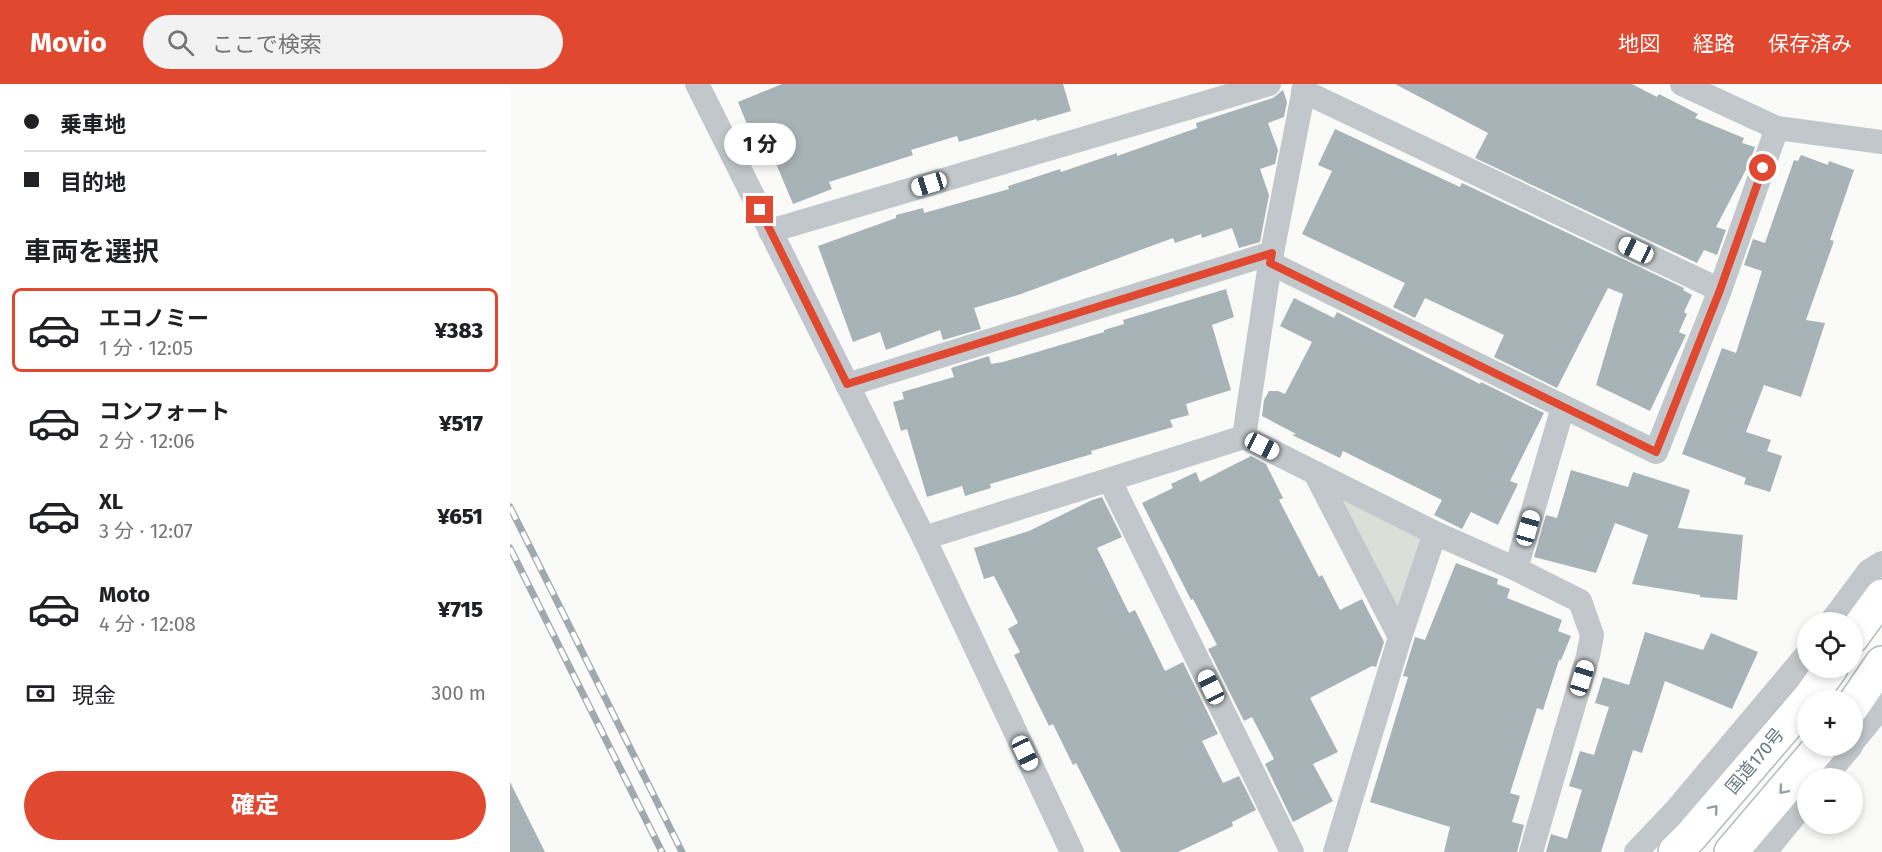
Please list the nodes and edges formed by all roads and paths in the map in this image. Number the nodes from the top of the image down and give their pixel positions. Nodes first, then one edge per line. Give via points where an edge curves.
1 (697, 84) edge
2 (1269, 84) edge
3 (1682, 84) edge
4 (1304, 88) edge
5 (1777, 128) junction
6 (1882, 142) edge
7 (770, 231) junction
8 (1271, 258) junction
9 (1720, 290) junction
10 (847, 384) junction
11 (1563, 406) junction
12 (1244, 437) junction
13 (1315, 473) junction
14 (1110, 481) junction
15 (1435, 533) junction
16 (924, 538) junction
17 (1882, 563) edge
18 (1516, 569) junction
19 (1882, 596) edge
20 (1838, 612) edge
21 (1863, 623) edge
22 (1400, 637) junction
23 (1882, 663) edge
24 (1797, 666) edge
25 (1823, 678) edge
26 (1863, 691) edge
27 (1882, 706) edge
28 (1863, 730) edge
29 (1813, 756) edge
30 (1842, 756) edge
31 (1832, 768) edge
32 (1797, 813) edge
33 (1072, 852) edge
34 (1292, 852) edge
35 (1335, 852) edge
36 (1531, 852) edge
37 (1636, 852) edge
38 (1675, 852) edge
39 (1731, 852) edge
40 (1765, 852) edge

1 - 7 street
2 - 7 street
3 - 5 street
4 - 8 street
4 - 9 street
5 - 6 street
5 - 9 street
7 - 10 street
8 - 10 street
8 - 11 street
8 - 12 street
9 - 11 street via 1656,452
10 - 16 street
11 - 18 street
12 - 13 street
12 - 14 street
13 - 15 street
13 - 22 street
14 - 16 street
14 - 34 street
15 - 18 street
15 - 22 street
16 - 33 street
17 - 20 street via 1869,571
18 - 36 street via 1580,601 1592,635
19 - 21 highway
22 - 35 street
23 - 26 highway
24 - 37 street
38 -> 25 highway, 国道170号
27 - 28 street
29 -> 39 highway
30 - 31 street
32 - 40 street

